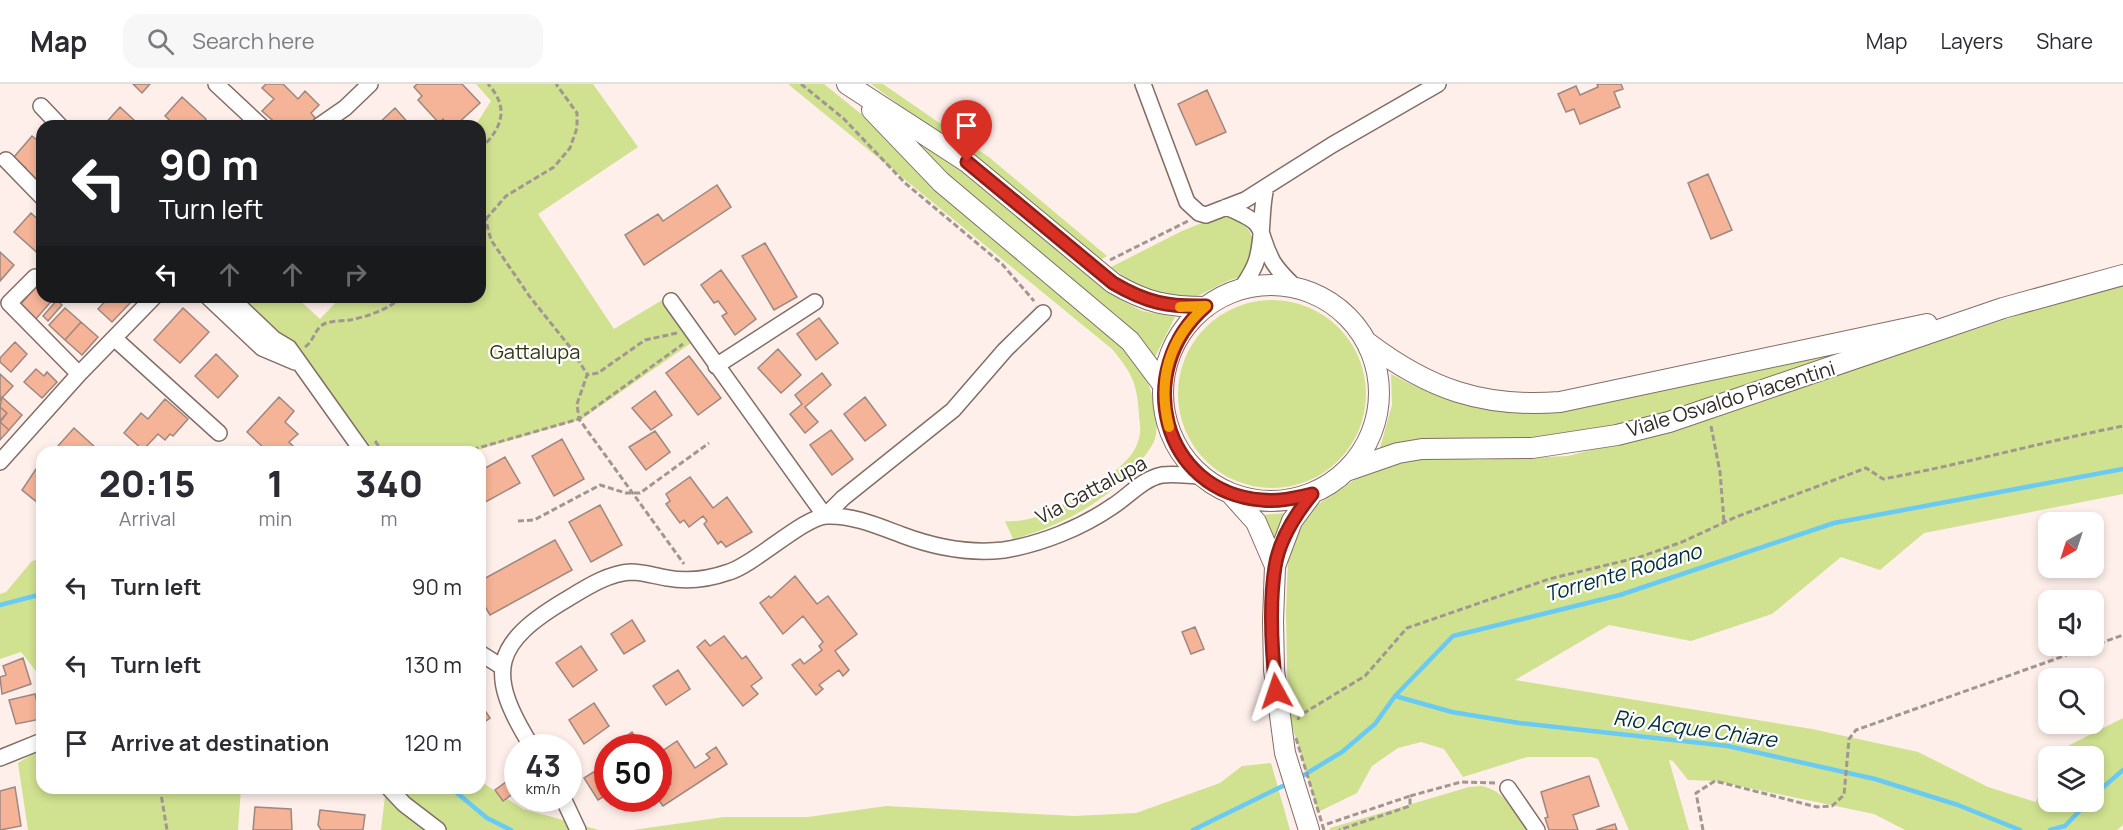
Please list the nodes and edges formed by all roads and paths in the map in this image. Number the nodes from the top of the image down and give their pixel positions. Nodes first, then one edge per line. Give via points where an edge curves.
1 (216, 84) edge
2 (370, 84) edge
3 (488, 84) edge
4 (556, 84) edge
5 (801, 84) edge
6 (1143, 84) edge
7 (1438, 84) edge
8 (850, 87) edge
9 (41, 106) dead end
10 (54, 120) edge
11 (255, 120) edge
12 (328, 120) edge
13 (486, 142) edge
14 (6, 160) dead end
15 (1266, 187) junction
16 (36, 191) edge
17 (1226, 207) junction
18 (1199, 213) junction
19 (486, 219) joint
20 (1262, 228) junction
21 (1108, 261) dead end
22 (2123, 275) edge
23 (35, 278) dead end
24 (1296, 288) junction
25 (1241, 289) junction
26 (671, 301) dead end
27 (815, 302) dead end
28 (143, 303) edge
29 (214, 303) edge
30 (236, 303) edge
31 (393, 303) edge
32 (1206, 306) junction
33 (2003, 308) junction
34 (1043, 313) joint
35 (692, 332) junction
36 (114, 338) junction
37 (1368, 343) junction
38 (289, 348) junction
39 (300, 365) junction
40 (716, 366) junction
41 (79, 374) junction
42 (587, 375) junction
43 (1163, 385) junction
44 (1707, 410) junction
45 (579, 419) junction
46 (2123, 426) edge
47 (219, 433) dead end
48 (709, 443) dead end
49 (359, 446) edge
50 (485, 446) edge
51 (0, 462) edge
52 (1346, 471) junction
53 (1203, 476) junction
54 (1229, 492) junction
55 (1312, 494) junction
56 (635, 495) junction
57 (825, 516) junction
58 (518, 521) dead end
59 (1724, 522) junction
60 (1275, 566) junction
61 (687, 568) dead end
62 (2123, 635) edge
63 (486, 657) edge
64 (502, 667) junction
65 (525, 734) edge
66 (36, 743) edge
67 (1290, 745) junction
68 (0, 758) edge
69 (1508, 788) joint
70 (161, 794) edge
71 (395, 794) edge
72 (1410, 796) junction
73 (570, 812) edge
74 (1318, 827) edge
75 (578, 828) edge
76 (167, 830) edge
77 (438, 830) edge
78 (1324, 830) edge
79 (1339, 830) edge
80 (1537, 830) edge
81 (1704, 830) edge

1 - 11 street
2 - 12 street
3 - 13 path via 498,95 503,111 496,131
4 - 19 path via 577,113 570,148 554,167 506,196
5 - 34 path via 849,124 905,183 1002,264
6 - 18 street via 1187,202
7 - 15 street
8 - 32 main road via 967,162 1113,283 1158,305
8 - 43 main road via 941,182 1130,341
9 - 10 street
14 - 16 street
15 - 17 street
15 - 20 street via 1261,207
17 - 18 street via 1206,215
17 - 20 street
18 - 21 path
19 - 42 path via 491,240
20 - 24 street via 1274,263
20 - 25 street via 1258,258
22 - 33 main road, Viale Osvaldo Piacentini
23 - 41 street via 9,303
24 - 25 main road
24 - 37 main road via 1332,304
25 - 32 main road
26 - 35 street
27 - 40 street
28 - 36 street
29 - 39 street via 262,348
30 - 38 street
31 - 38 path via 353,319 327,323 316,330 303,350
32 - 43 main road via 1176,341
33 - 37 main road, Viale Osvaldo Piacentini via 1560,402 1531,404 1480,399 1432,384 1395,364
33 - 44 main road, Viale Osvaldo Piacentini
34 - 57 street via 953,410
35 - 40 street
35 - 42 path via 645,340 598,373
35 - 45 path
36 - 41 street
36 - 47 street
37 - 52 main road via 1379,392 1377,414 1365,445
38 - 39 street
39 - 49 street
40 - 57 street
41 - 51 street
42 - 45 path via 577,404
43 - 53 main road via 1169,426 1180,451
44 - 52 main road, Viale Osvaldo Piacentini via 1617,435 1532,448 1422,449
44 - 59 path via 1720,472
45 - 50 path
45 - 56 path
46 - 59 path via 1883,479 1866,468
48 - 56 path
52 - 55 main road
53 - 54 main road
53 - 57 street, Via Gattalupa via 1152,478 1112,507 1036,543 984,552 938,546 870,523
54 - 55 main road via 1278,501
54 - 60 main road via 1256,522
55 - 60 main road via 1292,521
56 - 58 path via 600,485 534,520
56 - 61 path
57 - 64 street via 726,573 684,580 632,572 606,579 561,603 523,631 511,644
59 - 67 path via 1640,557 1550,579 1407,628 1365,676 1299,716
60 - 67 main road via 1274,670
62 - 81 path via 1856,730 1849,740 1844,795 1832,806 1817,807 1715,780 1696,793
63 - 64 street
64 - 65 street via 506,700
66 - 68 street
67 - 74 main road
67 - 78 path, bridge
69 - 72 path via 1496,783 1461,782
69 - 80 street
70 - 76 path
71 - 77 street
72 - 74 path
72 - 79 path via 1410,806
73 - 75 street

